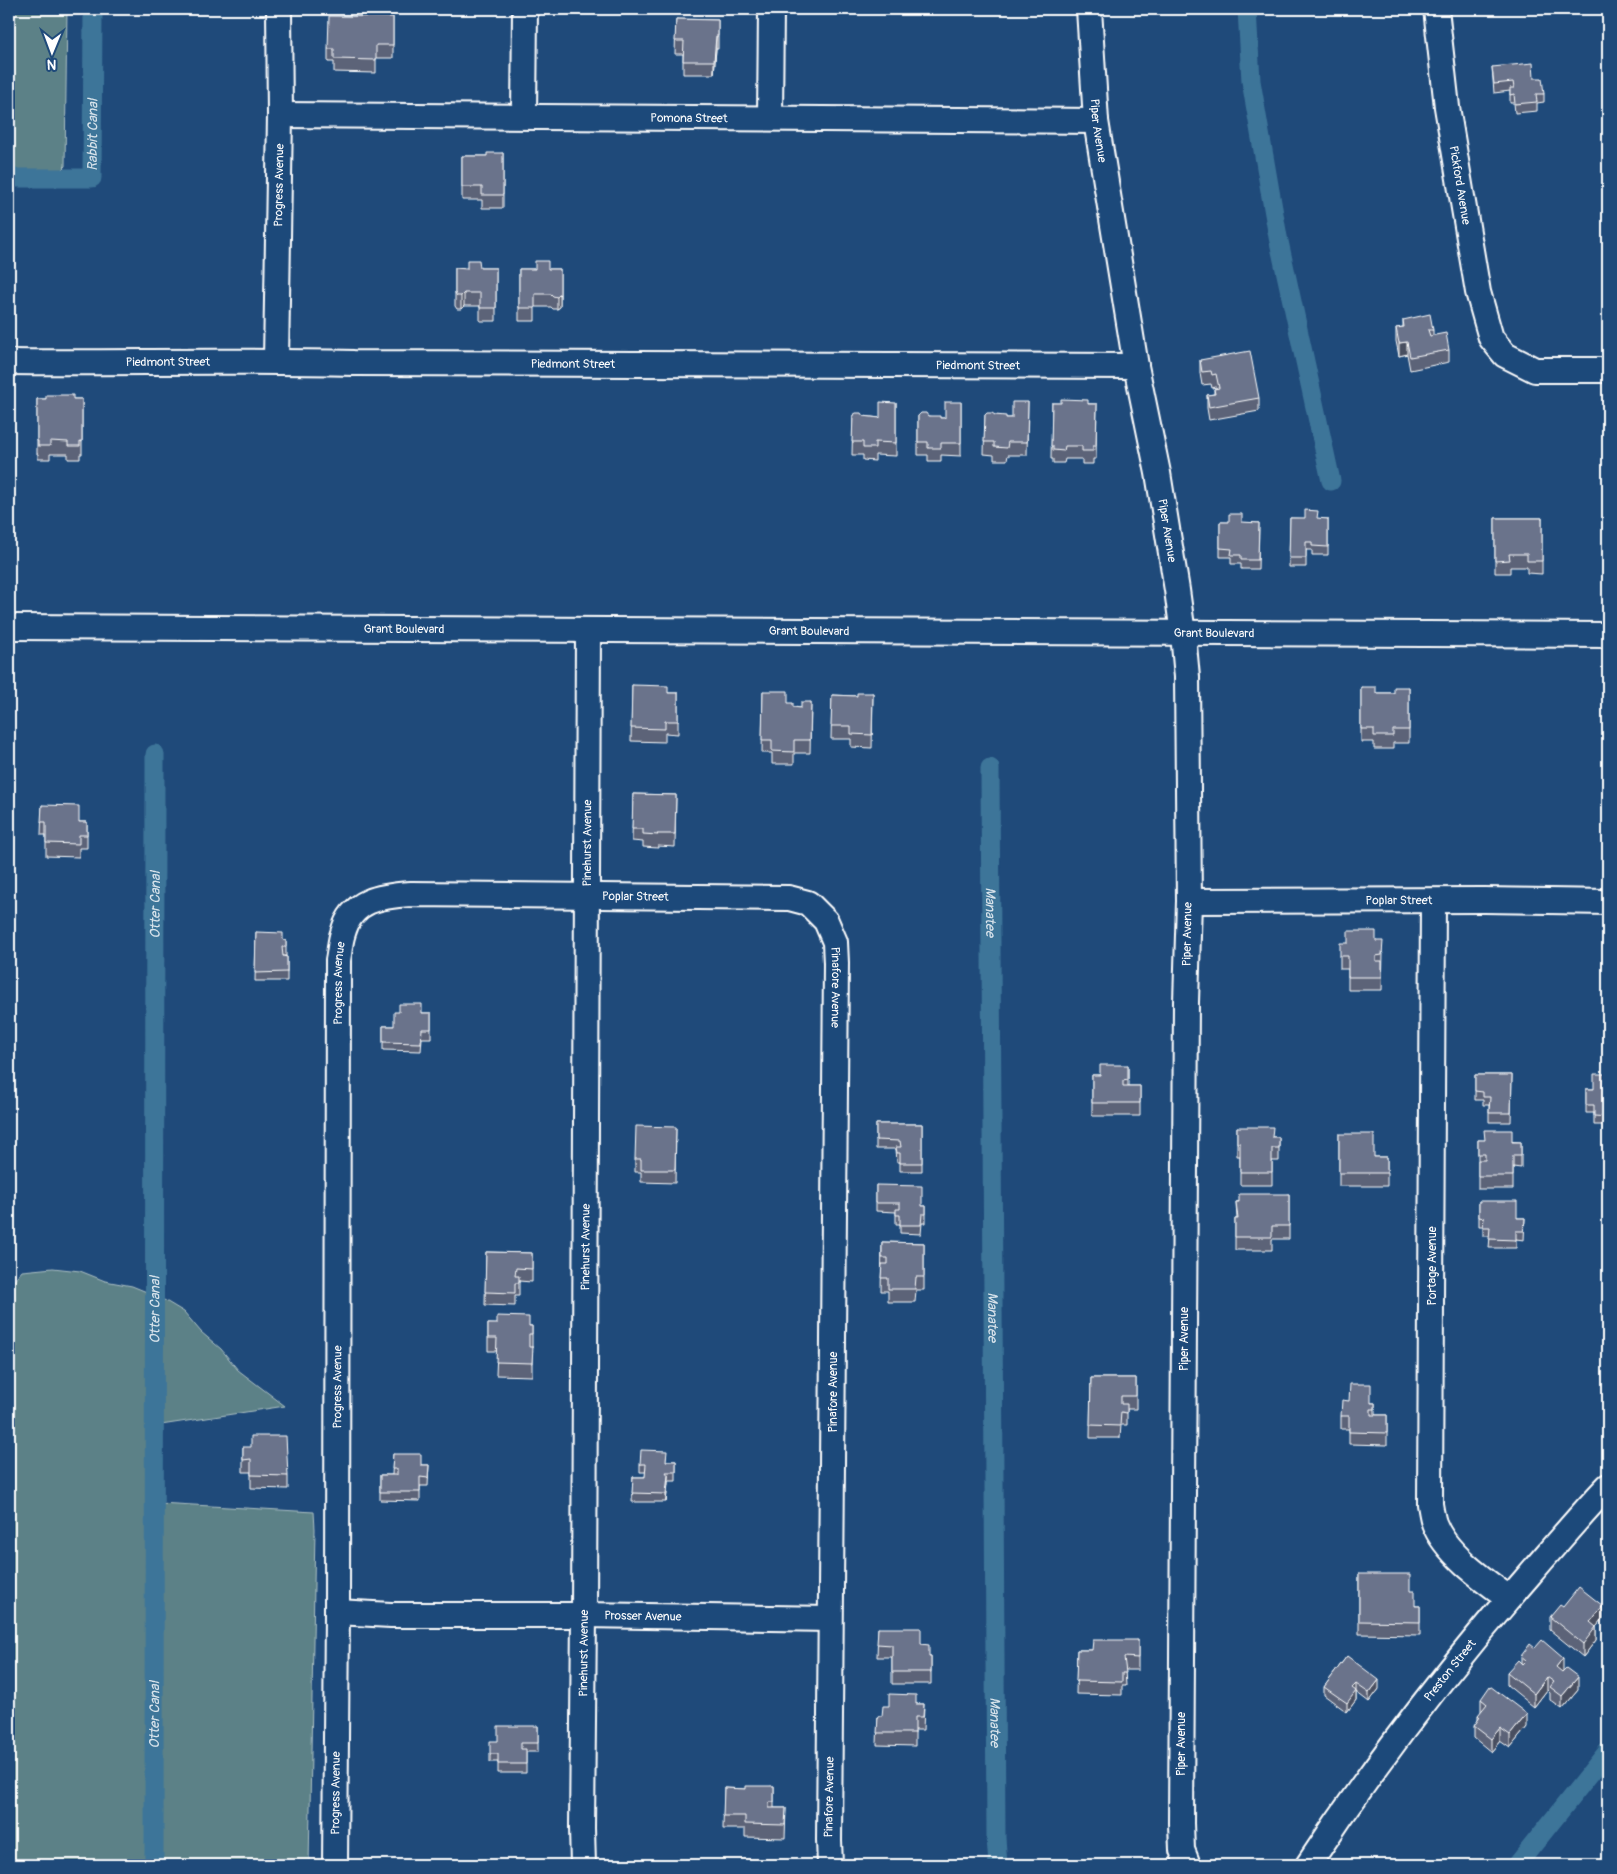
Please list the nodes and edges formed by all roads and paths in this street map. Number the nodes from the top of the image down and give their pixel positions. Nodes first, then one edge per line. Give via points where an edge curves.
1 (279, 9) edge
2 (525, 9) edge
3 (771, 9) edge
4 (1089, 9) edge
5 (1436, 9) edge
6 (280, 115) junction
7 (524, 116) junction
8 (770, 117) junction
9 (1096, 121) junction
10 (276, 361) junction
11 (9, 362) edge
12 (1136, 366) junction
13 (1608, 370) edge
14 (9, 628) edge
15 (588, 631) junction
16 (1183, 634) junction
17 (1608, 635) edge
18 (587, 895) junction
19 (1188, 901) junction
20 (1433, 901) junction
21 (1608, 902) edge
22 (352, 913) joint
23 (826, 921) joint
24 (1608, 1486) edge
25 (1509, 1598) junction
26 (337, 1612) junction
27 (584, 1615) junction
28 (830, 1619) junction
29 (334, 1865) edge
30 (583, 1865) edge
31 (830, 1865) edge
32 (1188, 1865) edge
33 (1308, 1865) edge

1 - 6 street, Progress Avenue
2 - 7 street
3 - 8 street
4 - 9 street, Piper Avenue
5 - 13 street, Pickford Avenue via 1448,107 1478,292 1492,338 1505,355 1535,370
6 - 7 street, Pomona Street
6 - 10 street, Progress Avenue
7 - 8 street, Pomona Street
8 - 9 street, Pomona Street
9 - 12 street, Piper Avenue
10 - 11 street, Piedmont Street
10 - 12 street, Piedmont Street
12 - 16 street, Piper Avenue via 1158,474
14 - 15 street, Grant Boulevard
15 - 16 street, Grant Boulevard
15 - 18 street, Pinehurst Avenue
16 - 17 street, Grant Boulevard
16 - 19 street, Piper Avenue via 1187,678
18 - 22 street, Poplar Street via 392,895 372,899
18 - 23 street, Poplar Street via 789,898 808,903
18 - 27 street, Pinehurst Avenue
19 - 20 street, Poplar Street
19 - 32 street, Piper Avenue via 1181,1823 1182,1850
20 - 21 street, Poplar Street
20 - 25 street, Portage Avenue via 1430,1504 1434,1523 1444,1541
22 - 26 street, Progress Avenue via 343,932 338,960
23 - 28 street, Pinafore Avenue via 835,942 836,963
24 - 25 street, Preston Street
25 - 33 street, Preston Street via 1405,1728
26 - 27 street, Prosser Avenue
26 - 29 street, Progress Avenue
27 - 28 street, Prosser Avenue
27 - 30 street, Pinehurst Avenue
28 - 31 street, Pinafore Avenue

